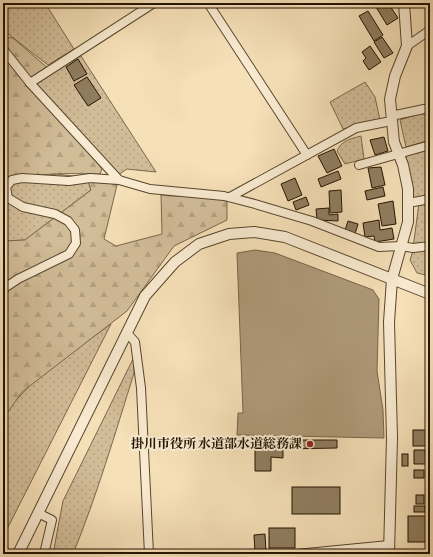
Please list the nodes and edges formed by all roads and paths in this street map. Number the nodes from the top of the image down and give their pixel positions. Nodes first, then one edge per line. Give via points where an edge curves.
1 (154, 3) edge
2 (208, 3) edge
3 (404, 3) edge
4 (429, 33) edge
5 (407, 46) junction
6 (3, 49) edge
7 (30, 83) junction
8 (424, 109) dead end
9 (391, 118) junction
10 (430, 145) edge
11 (398, 154) junction
12 (307, 155) junction
13 (359, 165) dead end
14 (119, 180) junction
15 (230, 197) junction
16 (430, 198) edge
17 (408, 203) junction
18 (401, 246) junction
19 (430, 246) edge
20 (392, 279) junction
21 (3, 290) edge
22 (430, 294) edge
23 (127, 333) junction
24 (38, 513) junction
25 (389, 549) edge
26 (18, 554) edge
27 (44, 554) edge
28 (149, 554) edge
29 (296, 554) edge

1 - 7 street
2 - 12 street
3 - 5 street
4 - 5 street
5 - 9 street via 395,76 390,99
6 - 7 street
7 - 14 street
8 - 9 street
9 - 11 street
9 - 12 street via 356,128
10 - 11 street
11 - 13 street
11 - 17 street via 408,189
12 - 15 street
14 - 15 street via 150,190
14 - 21 street via 12,180 6,187 8,198 23,207 55,214 68,221 75,230 76,243 69,254 18,279
15 - 18 street via 312,221 379,247
16 - 17 street
17 - 18 street via 408,222
18 - 19 street
18 - 20 street
20 - 22 street
20 - 23 street via 285,237 254,232 229,234 199,244 175,262 145,296
20 - 25 street via 389,322 392,438
23 - 24 street
23 - 28 street via 135,342 140,388
24 - 26 street
24 - 27 street via 52,520
25 - 29 street

